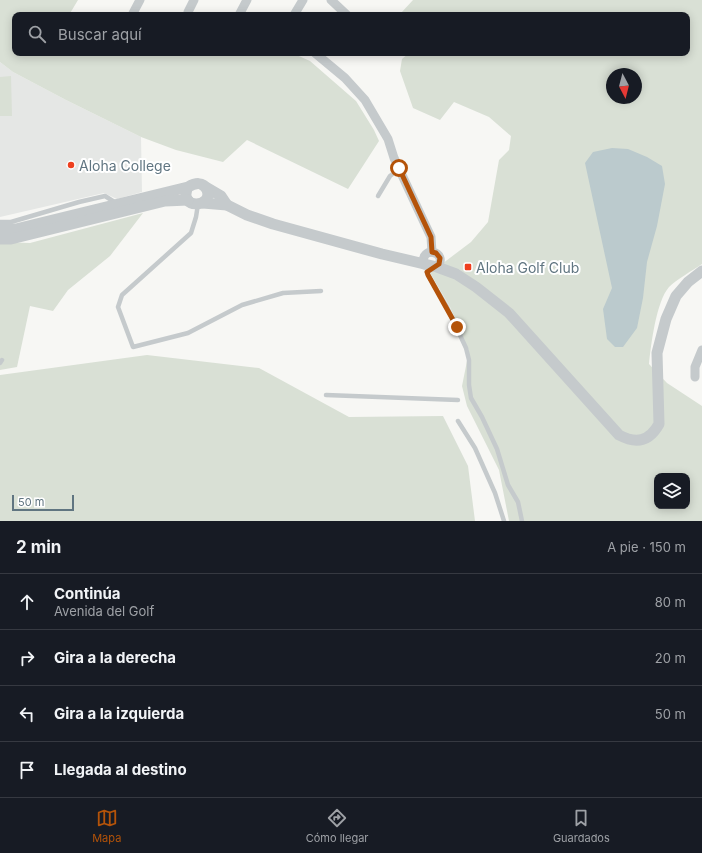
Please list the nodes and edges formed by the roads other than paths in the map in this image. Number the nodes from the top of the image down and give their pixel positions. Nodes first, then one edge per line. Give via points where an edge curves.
1 (140, 0) edge
2 (194, 0) edge
3 (247, 0) edge
4 (303, 0) edge
5 (331, 0) edge
6 (134, 12) edge
7 (188, 12) dead end
8 (241, 12) edge
9 (296, 12) edge
10 (344, 12) edge
11 (319, 56) edge
12 (399, 168) junction
13 (204, 186) junction
14 (188, 187) junction
15 (378, 196) dead end
16 (196, 202) junction
17 (118, 204) junction
18 (227, 205) junction
19 (0, 222) edge
20 (0, 229) edge
21 (0, 239) edge
22 (432, 252) junction
23 (424, 265) junction
24 (437, 267) junction
25 (702, 271) edge
26 (321, 291) dead end
27 (702, 350) edge
28 (695, 377) dead end
29 (326, 395) dead end
30 (458, 400) dead end
31 (458, 421) dead end
32 (504, 521) edge
33 (522, 521) edge

1 - 6 street
2 - 7 street
3 - 8 street
4 - 9 street
5 - 10 street
11 - 12 street via 345,78 365,100 388,139
12 - 15 lane via 390,176
12 - 22 street via 431,237
13 - 14 street via 199,183
13 - 16 street via 208,195 206,200
13 - 18 street via 220,196
14 - 16 street via 186,191
14 - 17 street
16 - 18 street
16 - 21 street via 165,201
16 - 26 lane via 196,217 191,233 122,295 118,307 133,347 188,333 242,305 283,293
17 - 19 lane via 105,196 11,222
17 - 20 street via 16,228
18 - 23 street via 272,224
22 - 23 street via 424,256
22 - 24 street via 440,258
23 - 24 street
24 - 25 street via 456,274 509,313 619,435 637,441 646,439 659,424 656,352 666,319 676,296
24 - 33 lane via 427,272 428,275 447,307 466,348 471,398 497,449 508,485 518,502
27 - 28 street via 695,366
29 - 30 lane
31 - 32 lane via 475,448

